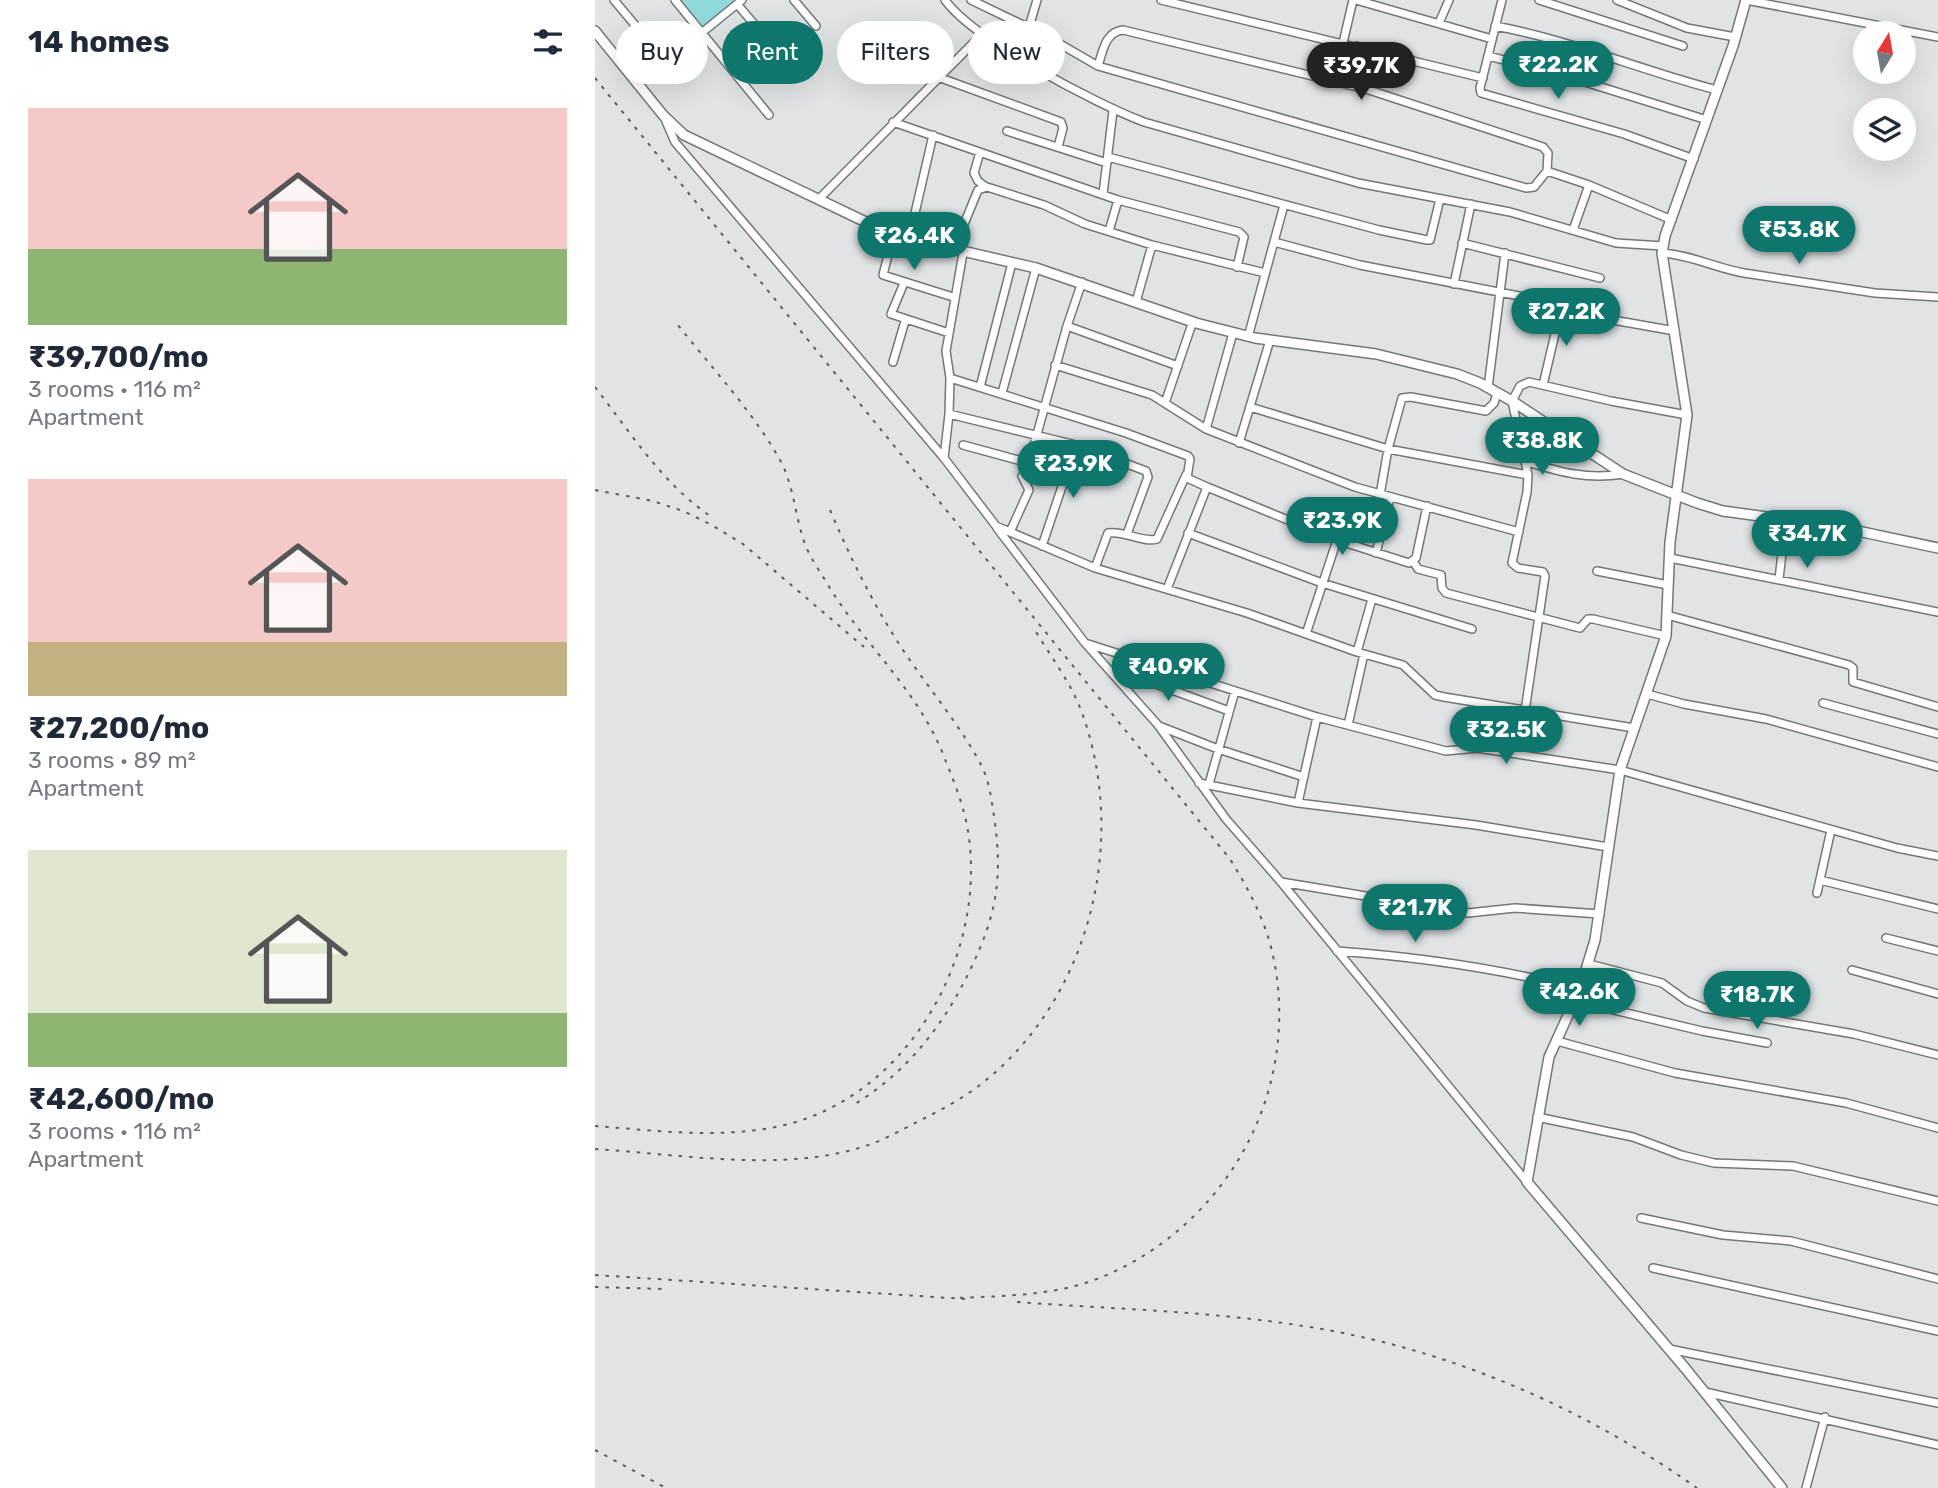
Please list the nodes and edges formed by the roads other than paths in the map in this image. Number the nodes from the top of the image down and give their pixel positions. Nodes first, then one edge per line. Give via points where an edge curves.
1 (614, 0) edge
2 (675, 0) edge
3 (794, 0) edge
4 (944, 0) edge
5 (971, 0) edge
6 (1037, 0) edge
7 (1161, 0) edge
8 (1354, 0) edge
9 (1449, 0) edge
10 (1502, 0) edge
11 (1539, 0) edge
12 (1617, 0) edge
13 (1746, 0) edge
14 (740, 2) edge
15 (632, 21) edge
16 (693, 21) edge
17 (754, 21) edge
18 (812, 21) edge
19 (1016, 21) edge
20 (1031, 21) edge
21 (968, 23) edge
22 (1439, 23) junction
23 (1495, 26) junction
24 (708, 27) edge
25 (595, 31) edge
26 (1735, 37) junction
27 (1938, 37) edge
28 (708, 39) edge
29 (1492, 39) junction
30 (1343, 43) junction
31 (1357, 46) junction
32 (1683, 46) dead end
33 (1065, 47) edge
34 (968, 48) edge
35 (616, 56) edge
36 (1488, 56) junction
37 (954, 61) edge
38 (1098, 66) junction
39 (1483, 78) junction
40 (954, 83) edge
41 (1065, 83) edge
42 (639, 84) edge
43 (931, 84) edge
44 (1348, 85) junction
45 (1717, 90) junction
46 (1113, 111) junction
47 (663, 115) junction
48 (769, 115) dead end
49 (1707, 120) junction
50 (893, 122) junction
51 (1007, 131) dead end
52 (933, 135) junction
53 (1058, 147) junction
54 (980, 152) junction
55 (1694, 159) junction
56 (1107, 160) junction
57 (1547, 171) junction
58 (1589, 185) junction
59 (987, 187) junction
60 (1103, 194) junction
61 (819, 199) junction
62 (1440, 199) junction
63 (1118, 200) junction
64 (1471, 204) junction
65 (1284, 205) junction
66 (1672, 219) junction
67 (1573, 230) junction
68 (1109, 231) junction
69 (893, 235) junction
70 (909, 239) junction
71 (1274, 242) junction
72 (1462, 243) junction
73 (1152, 245) junction
74 (1663, 250) junction
75 (953, 251) junction
76 (964, 253) junction
77 (1504, 253) junction
78 (1012, 263) junction
79 (1237, 267) junction
80 (1036, 268) junction
81 (1265, 273) junction
82 (1600, 278) dead end
83 (1082, 282) junction
84 (904, 284) junction
85 (1454, 284) junction
86 (1499, 293) junction
87 (953, 297) junction
88 (1938, 297) edge
89 (1136, 302) junction
90 (1562, 304) junction
91 (905, 321) junction
92 (1192, 321) junction
93 (1067, 326) junction
94 (1675, 331) junction
95 (949, 333) junction
96 (1233, 333) junction
97 (1248, 337) junction
98 (1270, 340) junction
99 (893, 362) dead end
100 (1055, 365) junction
101 (1178, 366) junction
102 (950, 378) junction
103 (1543, 386) junction
104 (980, 387) junction
105 (1488, 388) junction
106 (1002, 393) junction
107 (1497, 393) junction
108 (1512, 401) junction
109 (1165, 403) junction
110 (1250, 407) junction
111 (1043, 408) junction
112 (949, 414) junction
113 (1687, 415) junction
114 (1206, 429) junction
115 (1036, 434) junction
116 (1239, 443) junction
117 (963, 444) dead end
118 (1076, 445) junction
119 (1388, 449) junction
120 (943, 458) junction
121 (1527, 462) junction
122 (1029, 463) junction
123 (1623, 474) junction
124 (1186, 475) junction
125 (1528, 475) junction
126 (1207, 487) junction
127 (1380, 495) junction
128 (1676, 496) junction
129 (1390, 498) junction
130 (1427, 506) junction
131 (1786, 519) junction
132 (996, 526) junction
133 (1010, 532) junction
134 (1520, 532) junction
135 (1188, 533) junction
136 (1127, 534) junction
137 (1337, 541) junction
138 (1042, 546) junction
139 (1938, 548) edge
140 (1376, 553) junction
141 (1670, 558) junction
142 (1413, 561) junction
143 (1095, 568) junction
144 (1597, 571) dead end
145 (1779, 579) junction
146 (1322, 583) junction
147 (1668, 585) junction
148 (1167, 589) junction
149 (1372, 600) junction
150 (1938, 612) edge
151 (1667, 615) junction
152 (1540, 618) junction
153 (1472, 629) dead end
154 (1305, 634) junction
155 (1666, 636) junction
156 (1085, 643) junction
157 (1360, 653) junction
158 (1113, 673) junction
159 (1235, 691) junction
160 (1647, 694) junction
161 (1823, 703) dead end
162 (1938, 707) edge
163 (1229, 711) junction
164 (1525, 711) junction
165 (1317, 717) junction
166 (1348, 724) junction
167 (1158, 725) junction
168 (1634, 729) junction
169 (1938, 734) edge
170 (1218, 749) junction
171 (1938, 768) edge
172 (1620, 770) junction
173 (1304, 777) junction
174 (1198, 782) junction
175 (1209, 784) junction
176 (1298, 803) junction
177 (1831, 830) junction
178 (1608, 847) junction
179 (1938, 856) edge
180 (1820, 880) junction
181 (1281, 882) junction
182 (1817, 893) dead end
183 (1938, 909) edge
184 (1600, 914) junction
185 (1886, 938) dead end
186 (1338, 951) junction
187 (1938, 951) edge
188 (1589, 964) junction
189 (1852, 970) dead end
190 (1580, 989) junction
191 (1938, 994) edge
192 (1576, 1001) junction
193 (1557, 1041) junction
194 (1767, 1043) dead end
195 (1938, 1055) edge
196 (1537, 1117) junction
197 (1938, 1128) edge
198 (1527, 1182) junction
199 (1938, 1201) edge
200 (1641, 1218) dead end
201 (1653, 1268) dead end
202 (1938, 1279) edge
203 (1938, 1331) edge
204 (1669, 1349) junction
205 (1705, 1392) junction
206 (1938, 1403) edge
207 (1825, 1417) junction
208 (1938, 1445) edge
209 (1782, 1488) edge
210 (1805, 1488) edge

1 - 15 street
2 - 16 street
3 - 18 street
4 - 21 street
5 - 19 street
6 - 20 street
7 - 30 street
8 - 22 street
8 - 30 street
9 - 22 street
10 - 23 street
11 - 32 street
12 - 26 street via 1687,28
13 - 26 street
13 - 27 street
14 - 17 street
14 - 24 street
22 - 29 street
23 - 29 street
23 - 45 street via 1571,43 1662,76
25 - 35 street
26 - 45 street
28 - 48 street
29 - 36 street
30 - 31 street
31 - 39 street
31 - 44 street
33 - 38 street
34 - 37 street
36 - 39 street
36 - 49 street
38 - 44 street via 1108,37 1123,30
38 - 57 street via 1526,187 1534,187
39 - 55 street via 1480,88 1486,96 1624,134
40 - 53 street via 1061,122
41 - 46 street
42 - 47 street
43 - 50 street
44 - 57 street via 1543,146 1548,153
45 - 49 street
46 - 56 street
46 - 62 street via 1358,183
47 - 61 street via 684,135
47 - 120 street via 675,142
49 - 55 street
50 - 52 street
50 - 61 street
51 - 53 street
52 - 54 street
52 - 70 street
53 - 56 street
54 - 59 street via 974,173
54 - 60 street
55 - 66 street
56 - 60 street
56 - 65 street
57 - 58 street
58 - 66 street
58 - 67 street
59 - 68 street
59 - 75 street via 978,190
60 - 63 street
61 - 69 street
62 - 64 street
62 - 65 street via 1430,240
63 - 68 street
63 - 79 street via 1239,232 1244,237
64 - 67 street
64 - 72 street
65 - 71 street
66 - 74 street
67 - 74 street
68 - 73 street
69 - 70 street
69 - 84 street via 883,275
70 - 75 street
71 - 81 street
71 - 85 street
72 - 77 street
72 - 85 street
73 - 79 street
73 - 89 street
74 - 88 street via 1726,270 1875,293
74 - 94 street
75 - 76 street
76 - 78 street
76 - 87 street
77 - 82 street
77 - 86 street
78 - 80 street
78 - 104 street
79 - 81 street
80 - 83 street
80 - 106 street
81 - 97 street
83 - 89 street
83 - 93 street
84 - 87 street
84 - 91 street via 891,312
85 - 86 street
86 - 90 street
86 - 105 street
87 - 95 street
89 - 92 street
90 - 94 street via 1613,320
90 - 103 street
91 - 95 street
91 - 99 street
92 - 96 street
92 - 101 street
93 - 100 street
93 - 101 street
94 - 113 street
95 - 102 street
96 - 97 street
96 - 114 street
97 - 98 street
98 - 105 street via 1376,354 1457,374
98 - 110 street
100 - 109 street via 1136,389
100 - 111 street
101 - 109 street
102 - 104 street
102 - 112 street
103 - 108 street via 1522,383
103 - 113 street
104 - 106 street
105 - 107 street
106 - 111 street
107 - 108 street
107 - 119 street via 1486,411 1402,398
108 - 121 street
108 - 123 street
109 - 114 street
110 - 116 street
110 - 119 street
111 - 115 street
111 - 124 street via 1182,453 1190,459
112 - 115 street
112 - 120 street
113 - 128 street
114 - 116 street
115 - 118 street
115 - 122 street
116 - 127 street
117 - 122 street
118 - 136 street via 1149,474
118 - 138 street
119 - 125 street
119 - 127 street
120 - 132 street
121 - 123 street via 1584,477
121 - 125 street
122 - 133 street via 1022,478 1029,490
123 - 128 street
124 - 126 street
124 - 136 street via 1157,539
125 - 134 street
126 - 135 street
126 - 137 street
127 - 129 street
128 - 131 street via 1723,511
128 - 141 street
129 - 130 street
129 - 140 street
130 - 134 street
130 - 142 street
131 - 139 street
131 - 145 street
132 - 133 street
132 - 156 street
133 - 138 street
134 - 152 street via 1513,566 1545,574
135 - 146 street
135 - 148 street
136 - 143 street via 1108,533
137 - 140 street
137 - 146 street
138 - 143 street
140 - 142 street
141 - 145 street
141 - 147 street
142 - 152 street via 1418,569 1441,575 1446,593
143 - 148 street
144 - 147 street
145 - 150 street
146 - 149 street
146 - 154 street
147 - 151 street
148 - 154 street
149 - 153 street
149 - 157 street
151 - 155 street
151 - 162 street via 1849,665 1853,682
152 - 155 street via 1580,628 1593,619
152 - 164 street
154 - 157 street
155 - 160 street
156 - 158 street
156 - 159 street
157 - 164 street via 1402,665 1435,695
157 - 166 street
158 - 163 street
158 - 167 street
159 - 163 street
159 - 165 street
160 - 168 street
160 - 171 street via 1766,719
161 - 169 street
163 - 170 street
164 - 168 street
165 - 166 street
165 - 173 street
166 - 172 street via 1447,751 1477,748
167 - 170 street
167 - 174 street
168 - 172 street
170 - 173 street
170 - 175 street
172 - 177 street
172 - 178 street
173 - 176 street
174 - 175 street
174 - 181 street
175 - 176 street
176 - 178 street
177 - 179 street
177 - 180 street
178 - 184 street
180 - 182 street
180 - 183 street
181 - 184 street via 1468,913 1515,908
181 - 186 street
184 - 188 street
185 - 187 street
186 - 190 street via 1489,969
186 - 198 street
188 - 190 street
188 - 195 street via 1662,983 1704,1008 1854,1034
189 - 191 street
190 - 192 street
192 - 193 street
192 - 194 street
193 - 196 street via 1549,1057
193 - 197 street via 1675,1073 1846,1103
196 - 198 street
196 - 199 street via 1633,1137 1703,1160 1738,1166 1793,1166
198 - 204 street
200 - 202 street via 1723,1236 1791,1241
201 - 203 street
204 - 205 street
204 - 206 street
205 - 207 street
205 - 209 street
207 - 208 street
207 - 210 street

